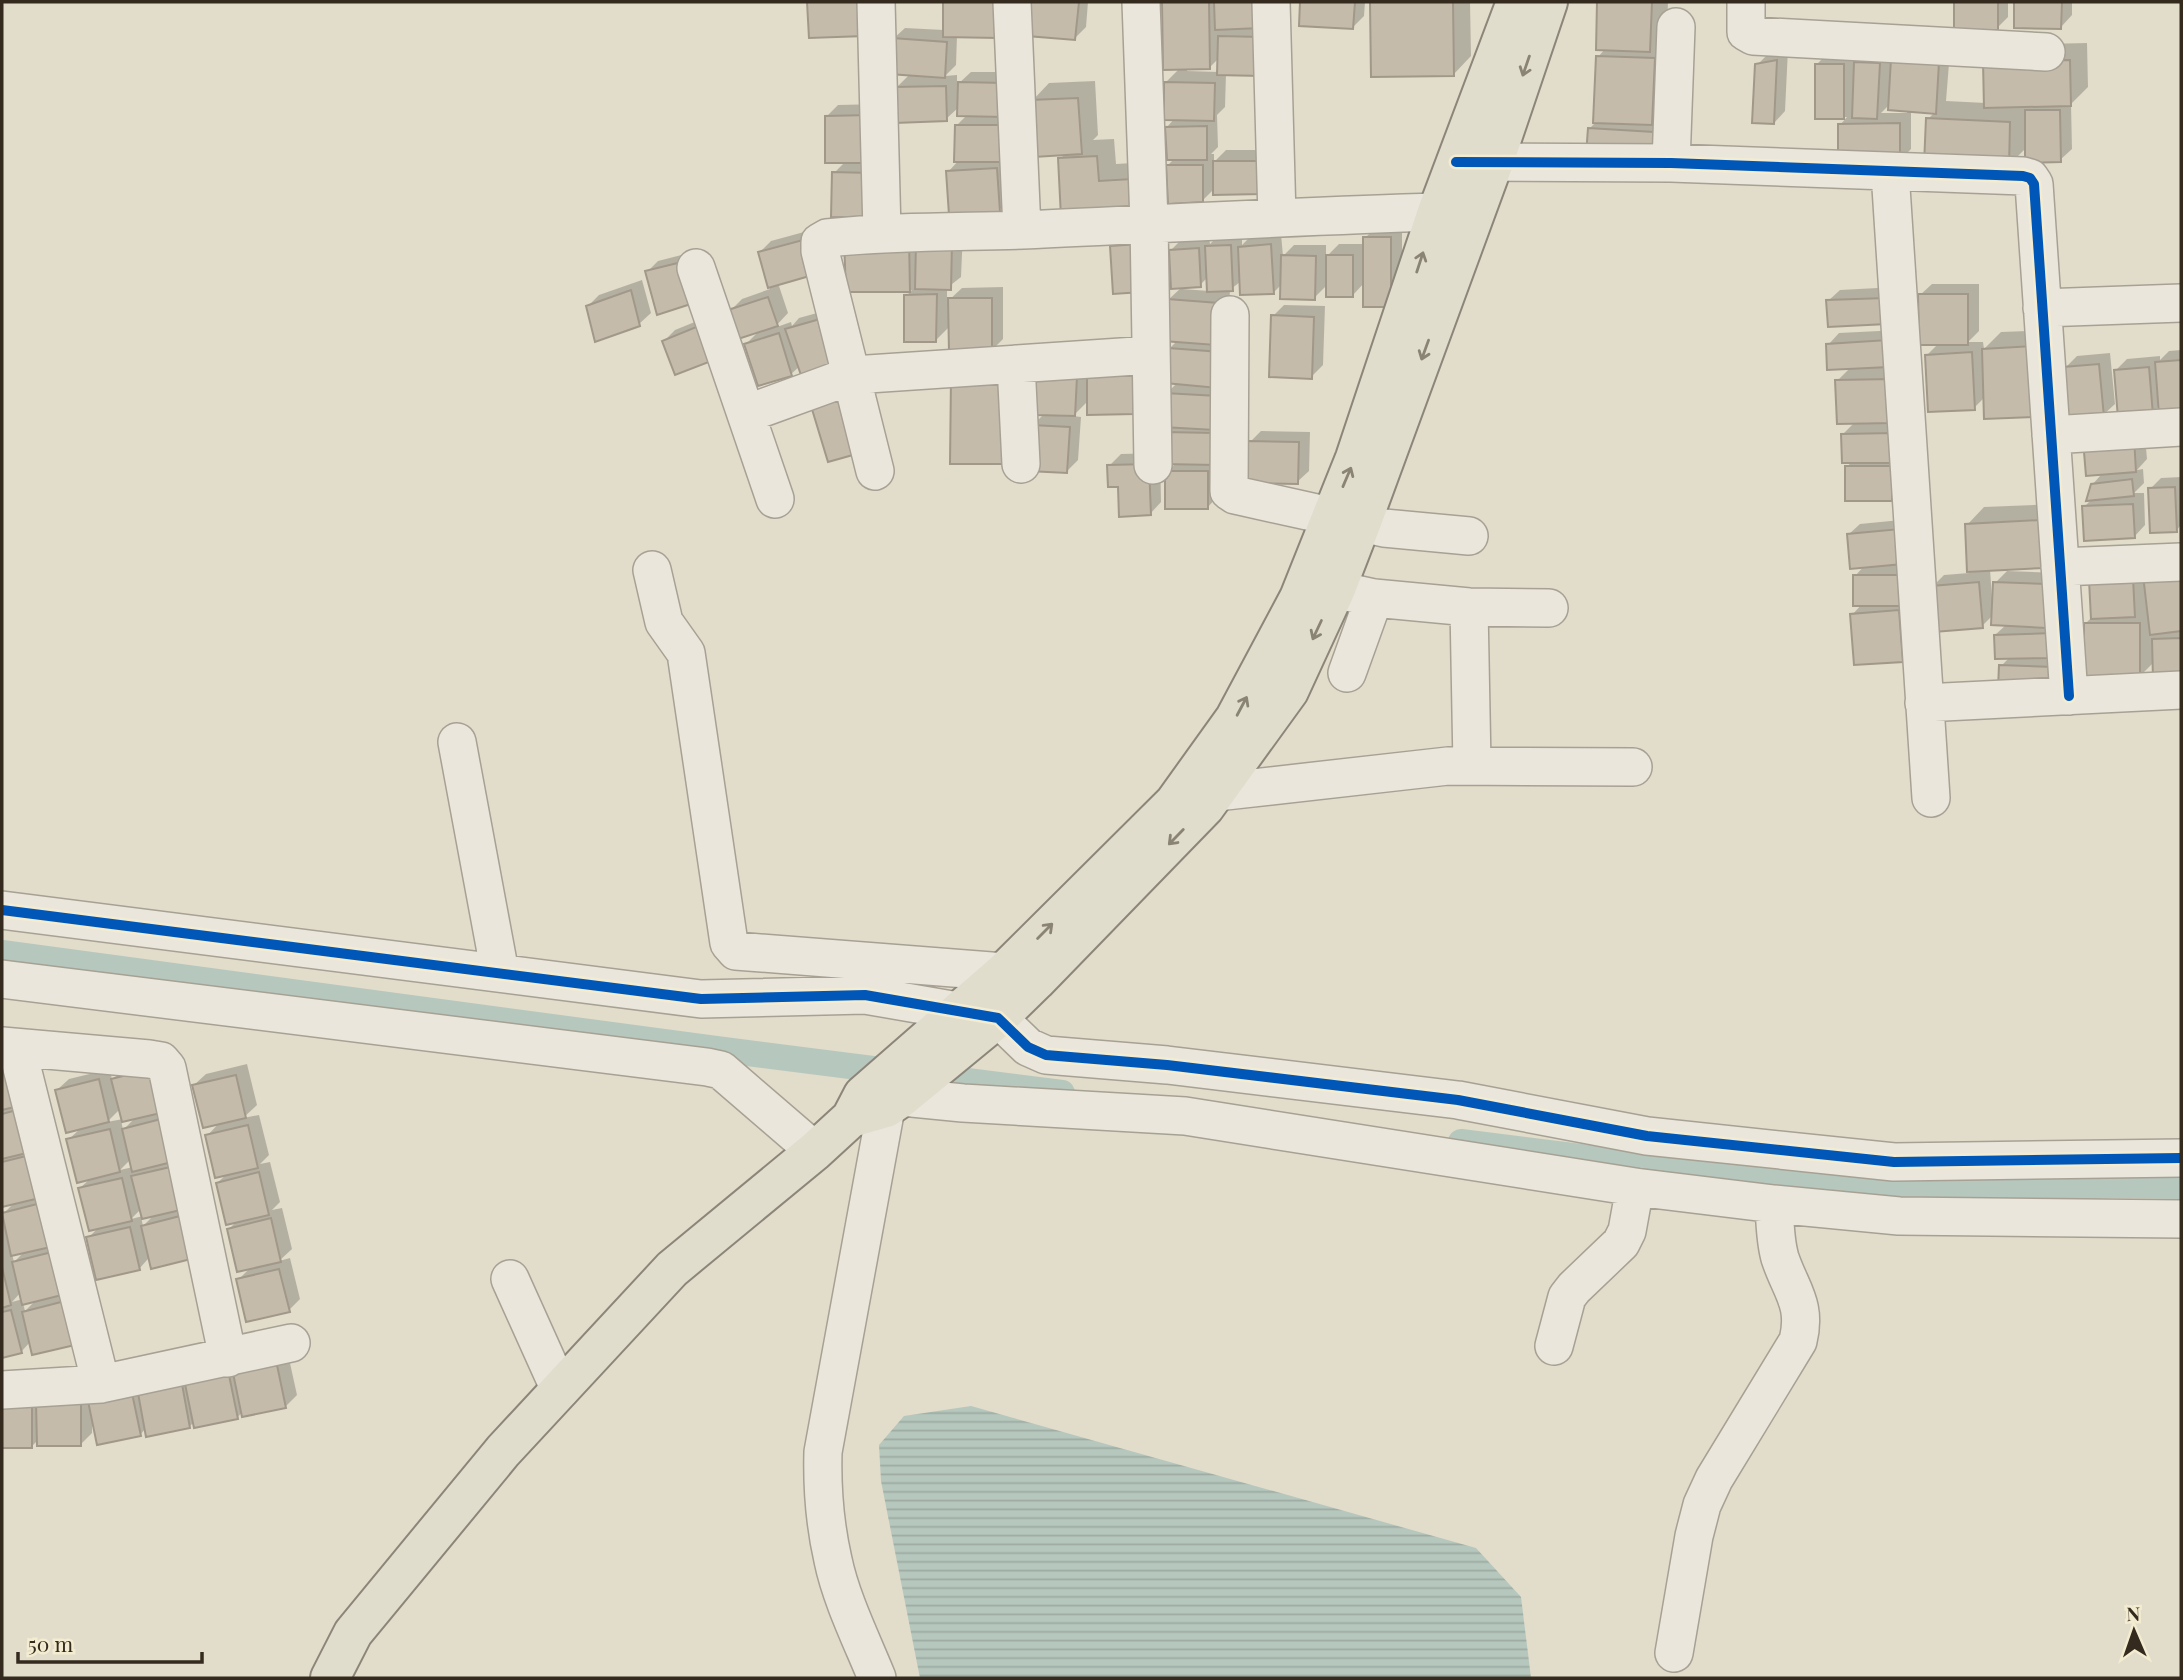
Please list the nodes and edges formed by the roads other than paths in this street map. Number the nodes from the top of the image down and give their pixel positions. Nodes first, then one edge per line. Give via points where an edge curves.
1 (876, 2) edge
2 (1012, 2) edge
3 (1141, 2) edge
4 (1271, 2) edge
5 (1516, 2) edge
6 (1548, 2) edge
7 (1746, 2) edge
8 (1676, 27) dead end
9 (2046, 52) dead end
10 (1456, 162) junction
11 (1494, 162) junction
12 (1671, 163) junction
13 (1890, 172) junction
14 (1437, 212) junction
15 (1277, 217) junction
16 (1149, 222) junction
17 (1022, 230) junction
18 (882, 232) junction
19 (696, 268) dead end
20 (2181, 303) edge
21 (2042, 308) junction
22 (1230, 315) dead end
23 (1151, 355) junction
24 (1016, 364) junction
25 (853, 375) junction
26 (746, 414) junction
27 (2181, 427) edge
28 (2051, 435) junction
29 (1021, 464) dead end
30 (1153, 466) dead end
31 (875, 471) dead end
32 (775, 499) dead end
33 (1347, 517) junction
34 (1469, 536) dead end
35 (2181, 562) edge
36 (2060, 568) junction
37 (652, 570) dead end
38 (1321, 586) junction
39 (1374, 597) junction
40 (1469, 607) junction
41 (1549, 608) dead end
42 (1347, 673) dead end
43 (2181, 690) edge
44 (2069, 695) junction
45 (1924, 703) junction
46 (457, 742) dead end
47 (1229, 751) junction
48 (1472, 765) junction
49 (1633, 767) dead end
50 (1217, 792) junction
51 (1931, 798) dead end
52 (2, 910) edge
53 (1004, 972) junction
54 (500, 974) junction
55 (2, 979) edge
56 (998, 1018) junction
57 (961, 1028) junction
58 (10, 1047) edge
59 (887, 1098) junction
60 (815, 1151) junction
61 (2181, 1158) edge
62 (1635, 1187) junction
63 (1773, 1204) junction
64 (2181, 1219) edge
65 (510, 1279) dead end
66 (292, 1343) dead end
67 (1554, 1346) dead end
68 (228, 1358) junction
69 (101, 1384) junction
70 (2, 1390) edge
71 (560, 1390) junction
72 (1674, 1653) dead end
73 (330, 1678) edge
74 (877, 1678) edge

1 - 18 street
2 - 17 street
3 - 16 street
4 - 15 street
5 - 10 main road
6 -> 11 main road
7 - 9 street via 1746,32 1753,36
8 - 12 street
10 - 11 street
10 - 14 main road
11 - 12 street
11 -> 33 main road
12 - 13 street
13 - 21 street via 2030,178
13 - 45 street
14 - 15 street
33 -> 14 main road via 1355,458
15 - 16 street
16 - 17 street
16 - 23 street
17 - 18 street
18 - 25 street via 820,242
19 - 26 street
20 - 21 street
21 - 28 street
22 - 33 street via 1229,491
23 - 24 street
23 - 30 street
24 - 25 street
24 - 29 street
25 - 26 street
25 - 31 street
26 - 32 street
27 - 28 street
28 - 36 street
33 - 34 street via 1384,528
33 - 38 main road
35 - 36 street
36 - 44 street
37 - 53 street via 664,621 686,653 729,943 736,951
38 - 39 street
38 - 47 main road via 1289,691
39 - 40 street
39 - 42 street
40 - 41 street
40 - 48 street
43 - 44 street
44 - 45 street
45 - 51 street
46 - 54 street
47 - 50 main road
53 -> 47 main road
48 - 49 street
48 - 50 street
50 -> 56 main road
52 - 54 street
53 - 57 main road
54 - 57 street via 701,999 865,995
55 - 60 street via 707,1067 721,1070
56 - 57 main road
56 - 61 street via 1028,1047 1046,1055 1458,1100 1647,1136 1905,1163
57 - 59 main road
57 - 59 main road via 922,1043
58 - 68 street via 149,1059 161,1061 167,1068
58 - 69 street
59 - 60 main road
59 - 62 street via 1185,1116
59 - 74 street via 822,1477 833,1563
60 - 71 main road via 672,1269
62 - 63 street
62 - 67 street via 1621,1243 1567,1297
63 - 64 street via 1899,1216
63 - 72 street via 1780,1259 1801,1309 1802,1327 1798,1342 1702,1505
65 - 71 street
66 - 68 street
68 - 69 street
69 - 70 street
71 - 73 main road via 503,1451 354,1633

